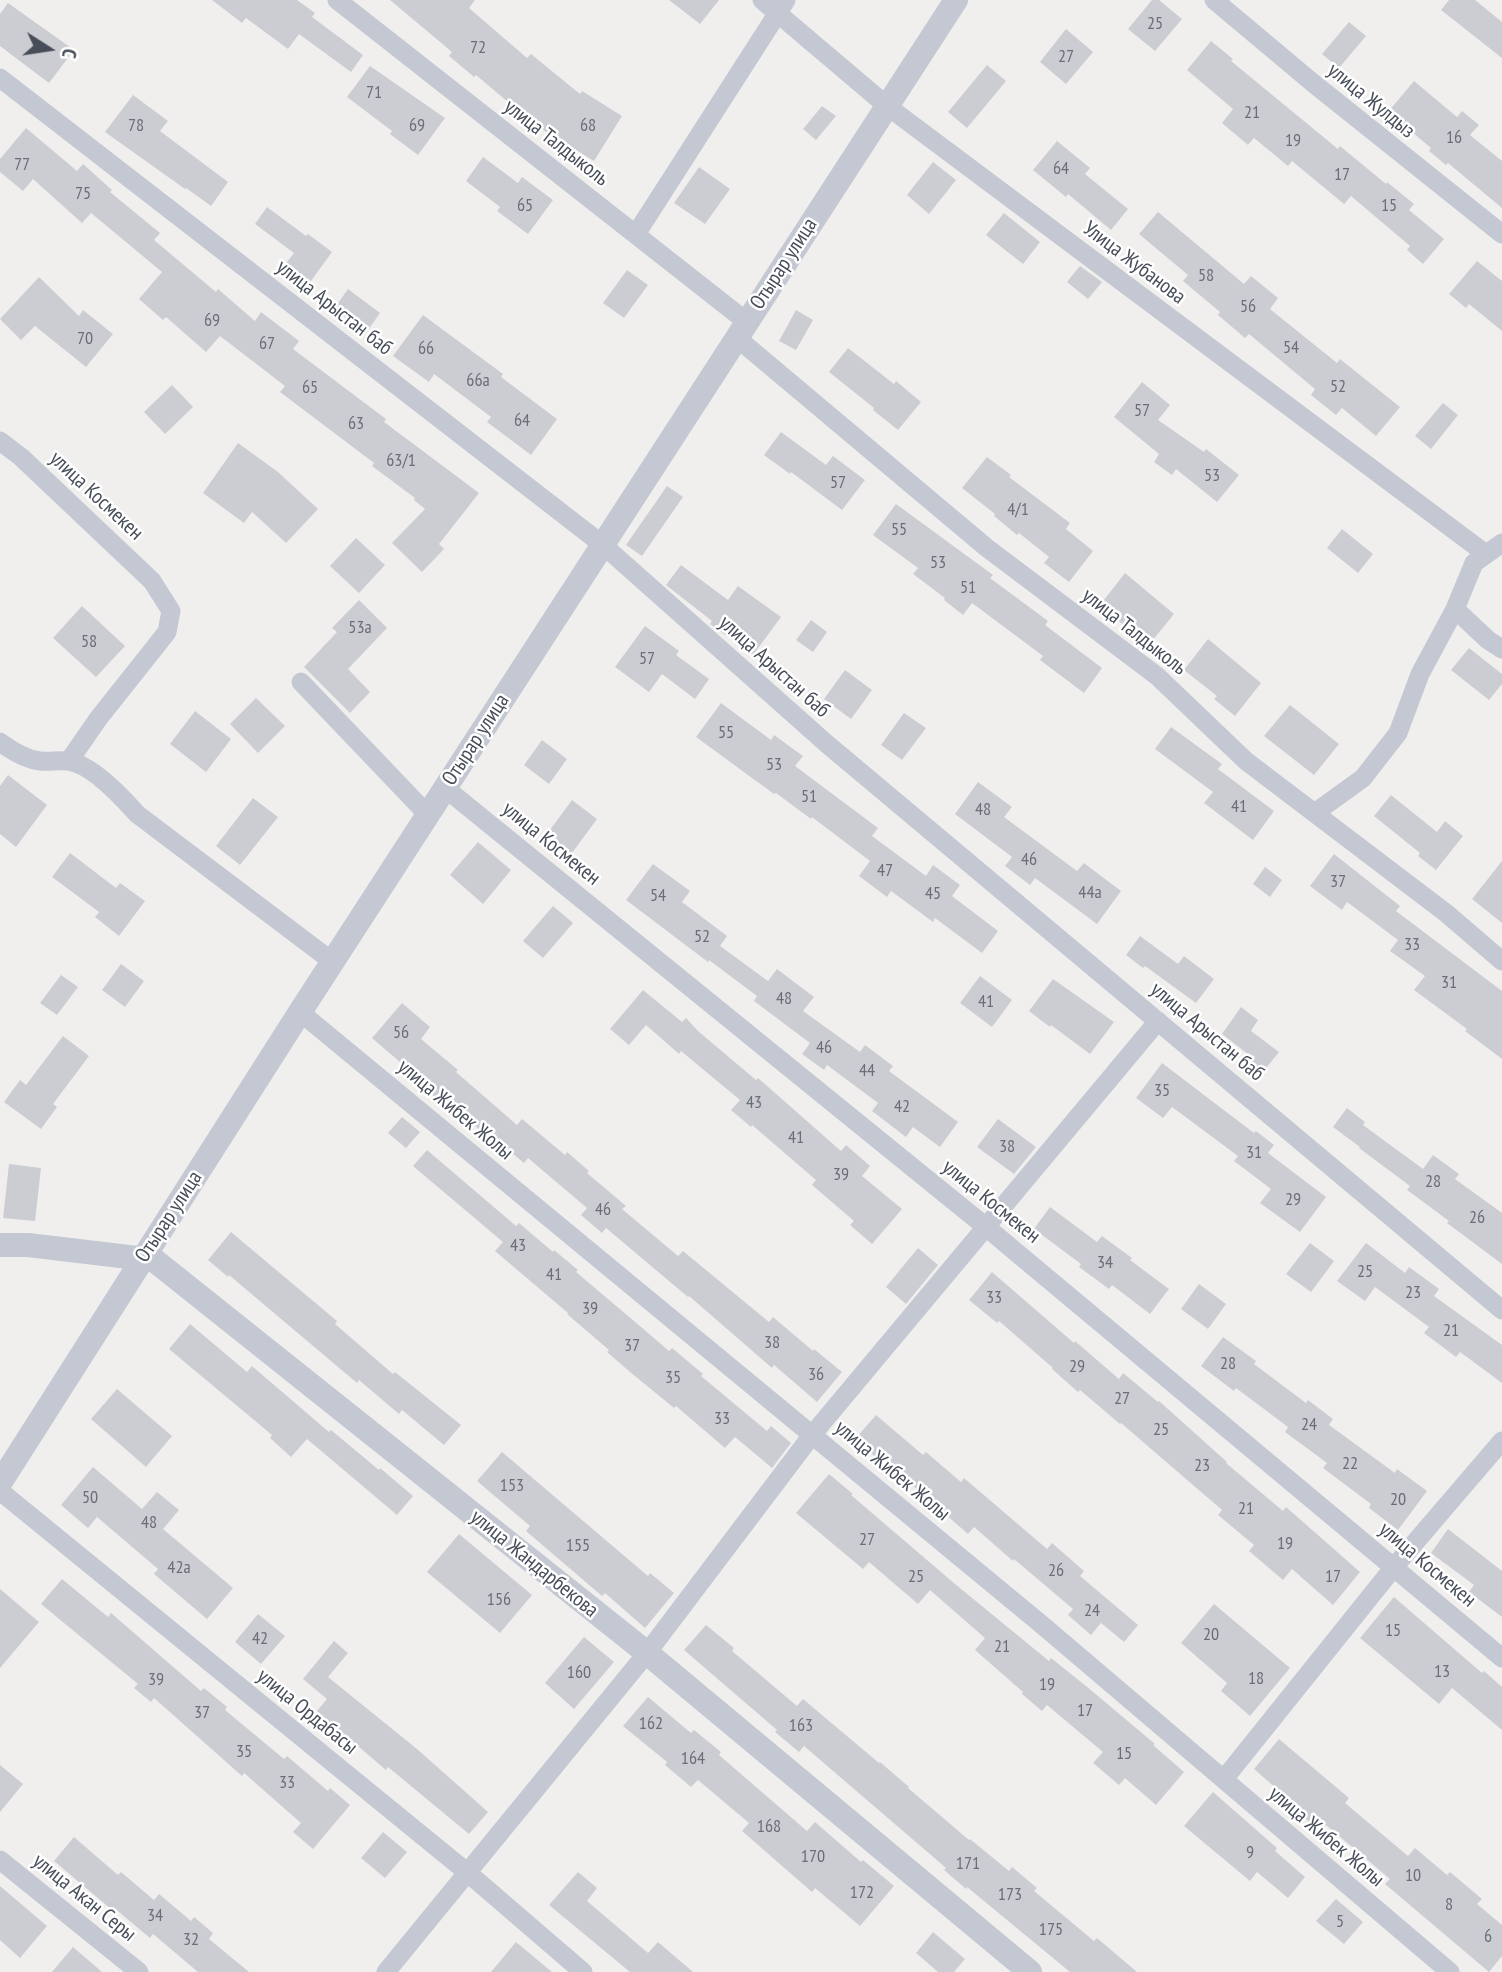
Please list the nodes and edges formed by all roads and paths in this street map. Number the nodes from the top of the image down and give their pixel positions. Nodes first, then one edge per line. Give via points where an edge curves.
1 (337, 0) edge
2 (762, 0) edge
3 (956, 0) edge
4 (1214, 0) edge
5 (781, 6) edge
6 (0, 78) edge
7 (887, 106) junction
8 (636, 234) junction
9 (1502, 234) edge
10 (742, 330) junction
11 (0, 441) edge
12 (603, 545) junction
13 (1494, 548) edge
14 (1455, 609) junction
15 (1502, 649) edge
16 (301, 682) dead end
17 (0, 742) edge
18 (69, 761) junction
19 (445, 788) junction
20 (1316, 812) junction
21 (428, 815) junction
22 (1502, 961) edge
23 (333, 962) junction
24 (300, 1012) junction
25 (1158, 1021) junction
26 (986, 1227) junction
27 (0, 1245) edge
28 (142, 1258) junction
29 (1502, 1310) edge
30 (812, 1434) junction
31 (1502, 1441) edge
32 (0, 1483) edge
33 (0, 1491) edge
34 (1394, 1567) junction
35 (647, 1653) junction
36 (1502, 1658) edge
37 (1224, 1779) junction
38 (0, 1860) edge
39 (468, 1873) junction
40 (139, 1972) edge
41 (386, 1972) edge
42 (583, 1972) edge
43 (1030, 1972) edge
44 (1450, 1972) edge

1 - 8 street, улица Талдыколь
2 - 5 street, Улица Жубанова
3 - 7 street, Отырар улица
4 - 9 street, улица Жулдыз
5 - 7 street, Улица Жубанова
5 - 8 street
6 - 12 street, улица Арыстан баб
7 - 10 street, Отырар улица
7 - 13 street, Улица Жубанова
8 - 10 street, улица Талдыколь
10 - 12 street, Отырар улица
10 - 20 street, улица Талдыколь via 987,548 1157,676 1246,761
11 - 18 street, улица Космекен via 152,580 172,611 167,632
12 - 19 street, Отырар улица
12 - 25 street, улица Арыстан баб via 827,744
13 - 14 street via 1474,563
14 - 15 street
14 - 20 street via 1420,674 1398,733 1363,778
16 - 21 street
17 - 18 street via 25,757
18 - 23 street via 98,776 137,814
19 - 21 street, Отырар улица
19 - 26 street, улица Космекен
20 - 22 street, улица Талдыколь
21 - 23 street, Отырар улица
23 - 24 street, Отырар улица
24 - 28 street, Отырар улица
24 - 30 street, улица Жибек Жолы
25 - 26 street
25 - 29 street, улица Арыстан баб
26 - 30 street
26 - 34 street, улица Космекен
27 - 28 street, улица Жандарбекова
28 - 32 street, Отырар улица
28 - 35 street, улица Жандарбекова via 154,1259
30 - 35 street
30 - 37 street, улица Жибек Жолы
31 - 34 street
33 - 39 street, улица Ордабасы
34 - 36 street, улица Космекен
34 - 37 street
35 - 39 street
35 - 43 street, улица Жандарбекова
37 - 44 street, улица Жибек Жолы
38 - 40 street, улица Акан Серы
39 - 41 street
39 - 42 street, улица Ордабасы

